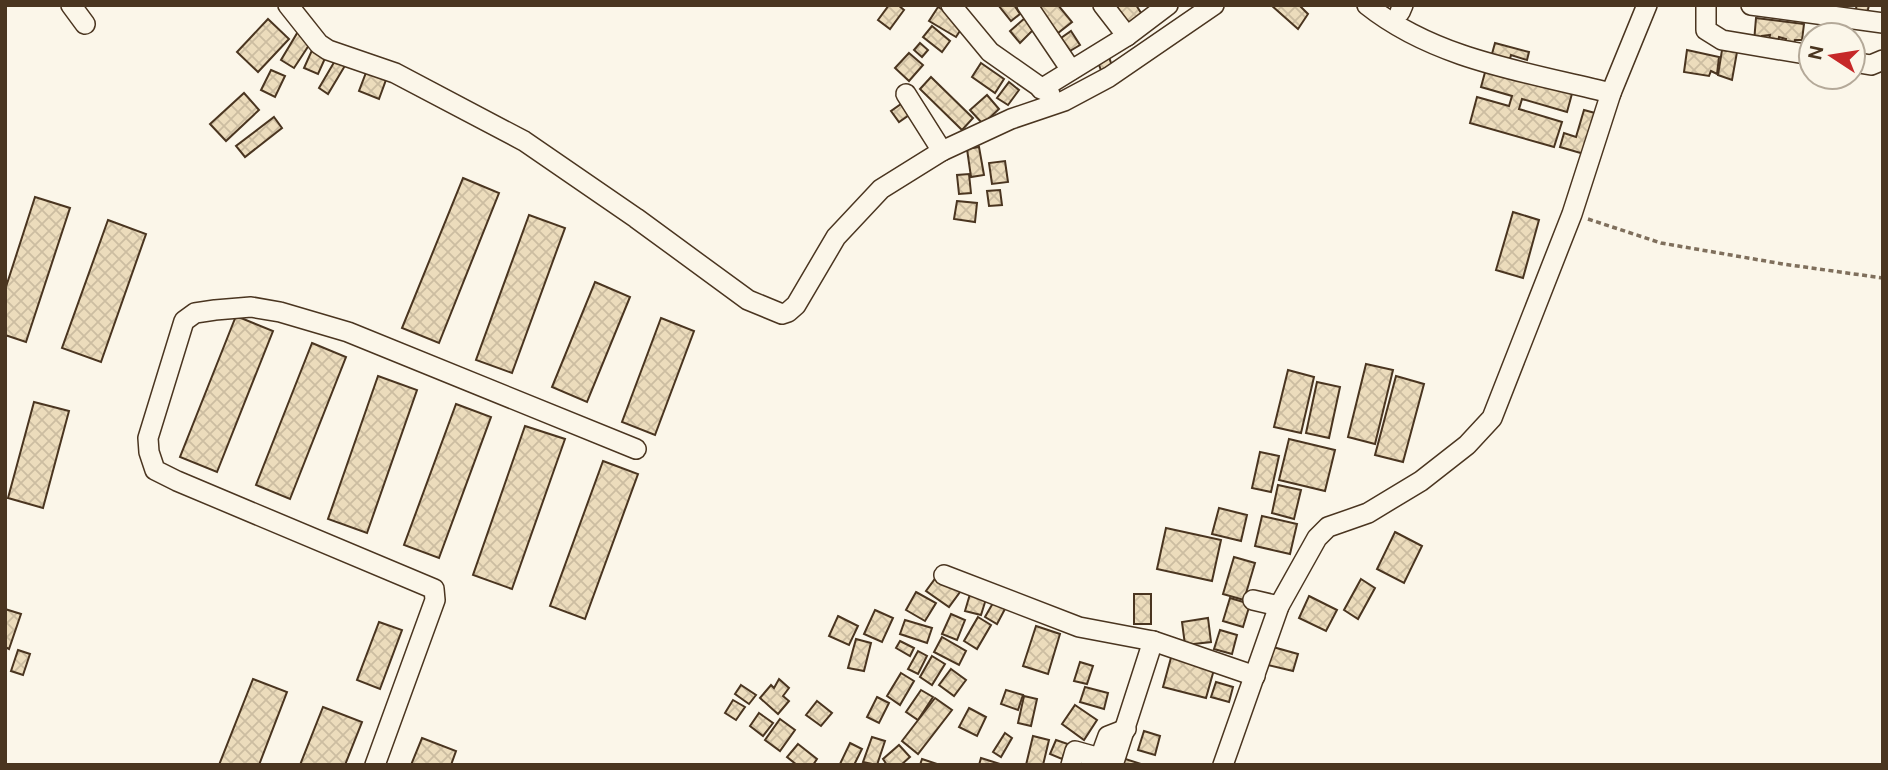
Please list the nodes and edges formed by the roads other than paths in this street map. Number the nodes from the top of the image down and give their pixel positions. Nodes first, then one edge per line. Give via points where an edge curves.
1 (71, 5) edge
2 (288, 5) edge
3 (951, 5) edge
4 (1027, 5) edge
5 (1103, 5) edge
6 (1168, 5) edge
7 (1214, 5) edge
8 (1367, 5) edge
9 (1647, 5) edge
10 (1706, 5) edge
11 (1751, 5) edge
12 (1189, 12) edge
13 (1883, 23) edge
14 (85, 24) dead end
15 (1127, 36) junction
16 (1797, 53) edge
17 (1071, 70) junction
18 (1041, 89) junction
19 (1611, 93) junction
20 (906, 94) dead end
21 (1064, 101) junction
22 (942, 151) junction
23 (636, 449) dead end
24 (944, 575) dead end
25 (1253, 600) dead end
26 (1279, 607) junction
27 (1153, 641) junction
28 (1255, 676) junction
29 (1126, 729) junction
30 (375, 765) edge
31 (1071, 765) edge
32 (1113, 765) edge
33 (1223, 765) edge

1 - 14 street
2 - 22 street via 328,50 396,73 524,141 747,300 782,314 796,305 836,237 881,189
3 - 18 street via 990,52
4 - 17 street
5 - 15 street
6 - 15 street
7 - 12 street
8 - 19 street via 1400,29 1474,60
9 - 19 street
10 - 16 street via 1706,30 1722,40
11 - 13 street
12 - 21 street via 1109,77
15 - 17 street
17 - 18 street
18 - 21 street
19 - 26 street via 1572,214 1492,418 1467,445 1421,481 1368,513 1328,527 1317,537
20 - 22 street
21 - 22 street
23 - 30 street via 348,332 292,315 251,307 195,313 184,321 148,438 155,470 434,589 435,600
24 - 27 street via 1079,626
25 - 26 street
26 - 28 street
27 - 28 street
27 - 29 street
28 - 33 street
29 - 31 street via 1108,736 1100,758 1075,751
29 - 32 street

